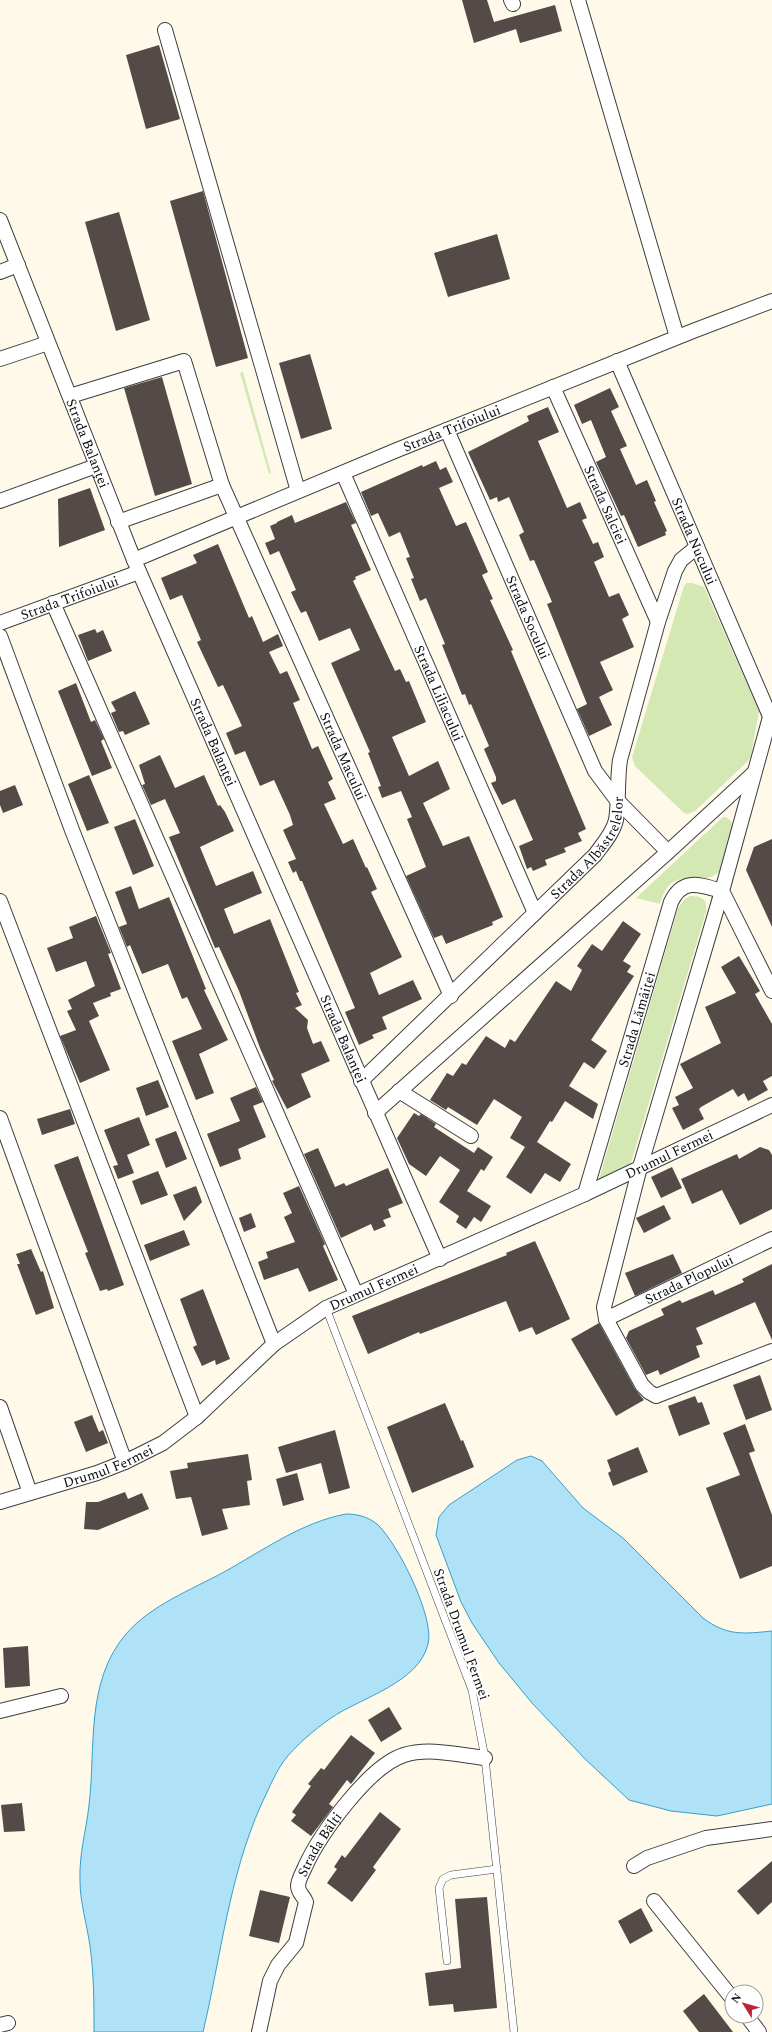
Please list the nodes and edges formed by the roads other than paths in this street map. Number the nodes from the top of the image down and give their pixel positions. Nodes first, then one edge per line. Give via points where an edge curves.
1 (578, 0) edge
2 (166, 30) dead end
3 (0, 220) edge
4 (18, 265) junction
5 (0, 272) edge
6 (772, 301) edge
7 (677, 337) junction
8 (48, 343) junction
9 (0, 359) edge
10 (617, 361) junction
11 (553, 387) junction
12 (70, 396) junction
13 (447, 430) junction
14 (96, 466) junction
15 (343, 473) junction
16 (222, 486) junction
17 (298, 491) junction
18 (0, 501) edge
19 (237, 516) junction
20 (118, 522) junction
21 (697, 547) junction
22 (136, 566) junction
23 (53, 602) junction
24 (658, 622) junction
25 (0, 623) edge
26 (0, 636) edge
27 (771, 719) edge
28 (755, 772) junction
29 (616, 800) junction
30 (668, 852) junction
31 (722, 891) junction
32 (0, 901) edge
33 (535, 913) junction
34 (772, 991) edge
35 (451, 996) junction
36 (361, 1081) junction
37 (399, 1091) junction
38 (772, 1105) edge
39 (375, 1113) junction
40 (0, 1118) edge
41 (471, 1136) dead end
42 (640, 1168) junction
43 (584, 1194) junction
44 (772, 1239) edge
45 (440, 1258) junction
46 (356, 1294) junction
47 (326, 1308) junction
48 (606, 1319) junction
49 (274, 1344) junction
50 (772, 1351) edge
51 (0, 1407) edge
52 (197, 1416) junction
53 (125, 1462) junction
54 (30, 1493) junction
55 (0, 1502) edge
56 (61, 1696) dead end
57 (0, 1711) edge
58 (485, 1758) junction
59 (772, 1829) edge
60 (634, 1866) dead end
61 (498, 1868) junction
62 (654, 1901) dead end
63 (447, 1961) dead end
64 (724, 1988) edge
65 (754, 2024) edge
66 (260, 2032) edge
67 (514, 2032) edge
68 (760, 2032) edge

1 - 7 street
2 - 17 street
3 - 4 street, Strada Balanței
4 - 5 street
4 - 8 street, Strada Balanței
6 - 7 street, Strada Trifoiului
7 - 10 street, Strada Trifoiului
8 - 9 street
8 - 12 street, Strada Balanței
10 - 11 street, Strada Trifoiului
10 - 21 street, Strada Nucului
11 - 13 street, Strada Trifoiului
11 - 24 street, Strada Salciei
12 - 14 street, Strada Balanței
12 - 16 street, Strada Macului via 184,361
13 - 15 street, Strada Trifoiului
13 - 29 street, Strada Socului via 595,771
14 - 18 street
14 - 20 street, Strada Balanței
15 - 17 street, Strada Trifoiului
15 - 33 street, Strada Liliacului
16 - 19 street, Strada Macului
16 - 20 street
17 - 19 street, Strada Trifoiului
19 - 22 street, Strada Trifoiului
19 - 35 street, Strada Macului
20 - 22 street, Strada Balanței
21 - 24 street, Strada Albăstrelelor via 681,560 675,571
21 - 27 street, Strada Nucului
22 - 23 street, Strada Trifoiului
22 - 36 street, Strada Balanței
23 - 25 street, Strada Trifoiului
23 - 46 street
24 - 29 street, Strada Albăstrelelor via 620,760
26 - 49 street via 72,830
27 - 28 street
28 - 30 street
28 - 31 street
29 - 30 street, Strada Socului
29 - 33 street, Strada Albăstrelelor via 616,819 595,855
30 - 37 street
31 - 34 street
31 - 42 street
31 - 43 street, Strada Lămâiței via 688,885 678,890 671,902
32 - 52 street
33 - 35 street, Strada Albăstrelelor
35 - 36 street, Strada Albăstrelelor
36 - 39 street, Strada Balanței
37 - 39 street
37 - 41 street
38 - 42 street, Drumul Fermei
39 - 45 street, Strada Balanței
40 - 53 street
42 - 43 street, Drumul Fermei
42 - 48 street via 605,1302
43 - 45 street, Drumul Fermei
44 - 48 street, Strada Plopului
45 - 46 street, Drumul Fermei
46 - 47 street, Drumul Fermei
47 - 49 street, Drumul Fermei
47 - 58 lane, Strada Drumul Fermei via 472,1690
48 - 50 street via 642,1385 656,1396
49 - 52 street, Drumul Fermei
51 - 54 street
52 - 53 street, Drumul Fermei via 162,1443
53 - 54 street, Drumul Fermei
54 - 55 street, Drumul Fermei
56 - 57 street
58 - 61 lane, Strada Drumul Fermei
58 - 66 street, Strada Bălți via 418,1751 402,1756 372,1777 349,1801 314,1847 301,1876 298,1891 306,1902 296,1943 278,1965 270,1981
59 - 60 street via 706,1838 648,1858
61 - 63 lane via 451,1875 443,1879 439,1888
61 - 67 lane, Strada Drumul Fermei
62 - 64 street
65 - 68 street

